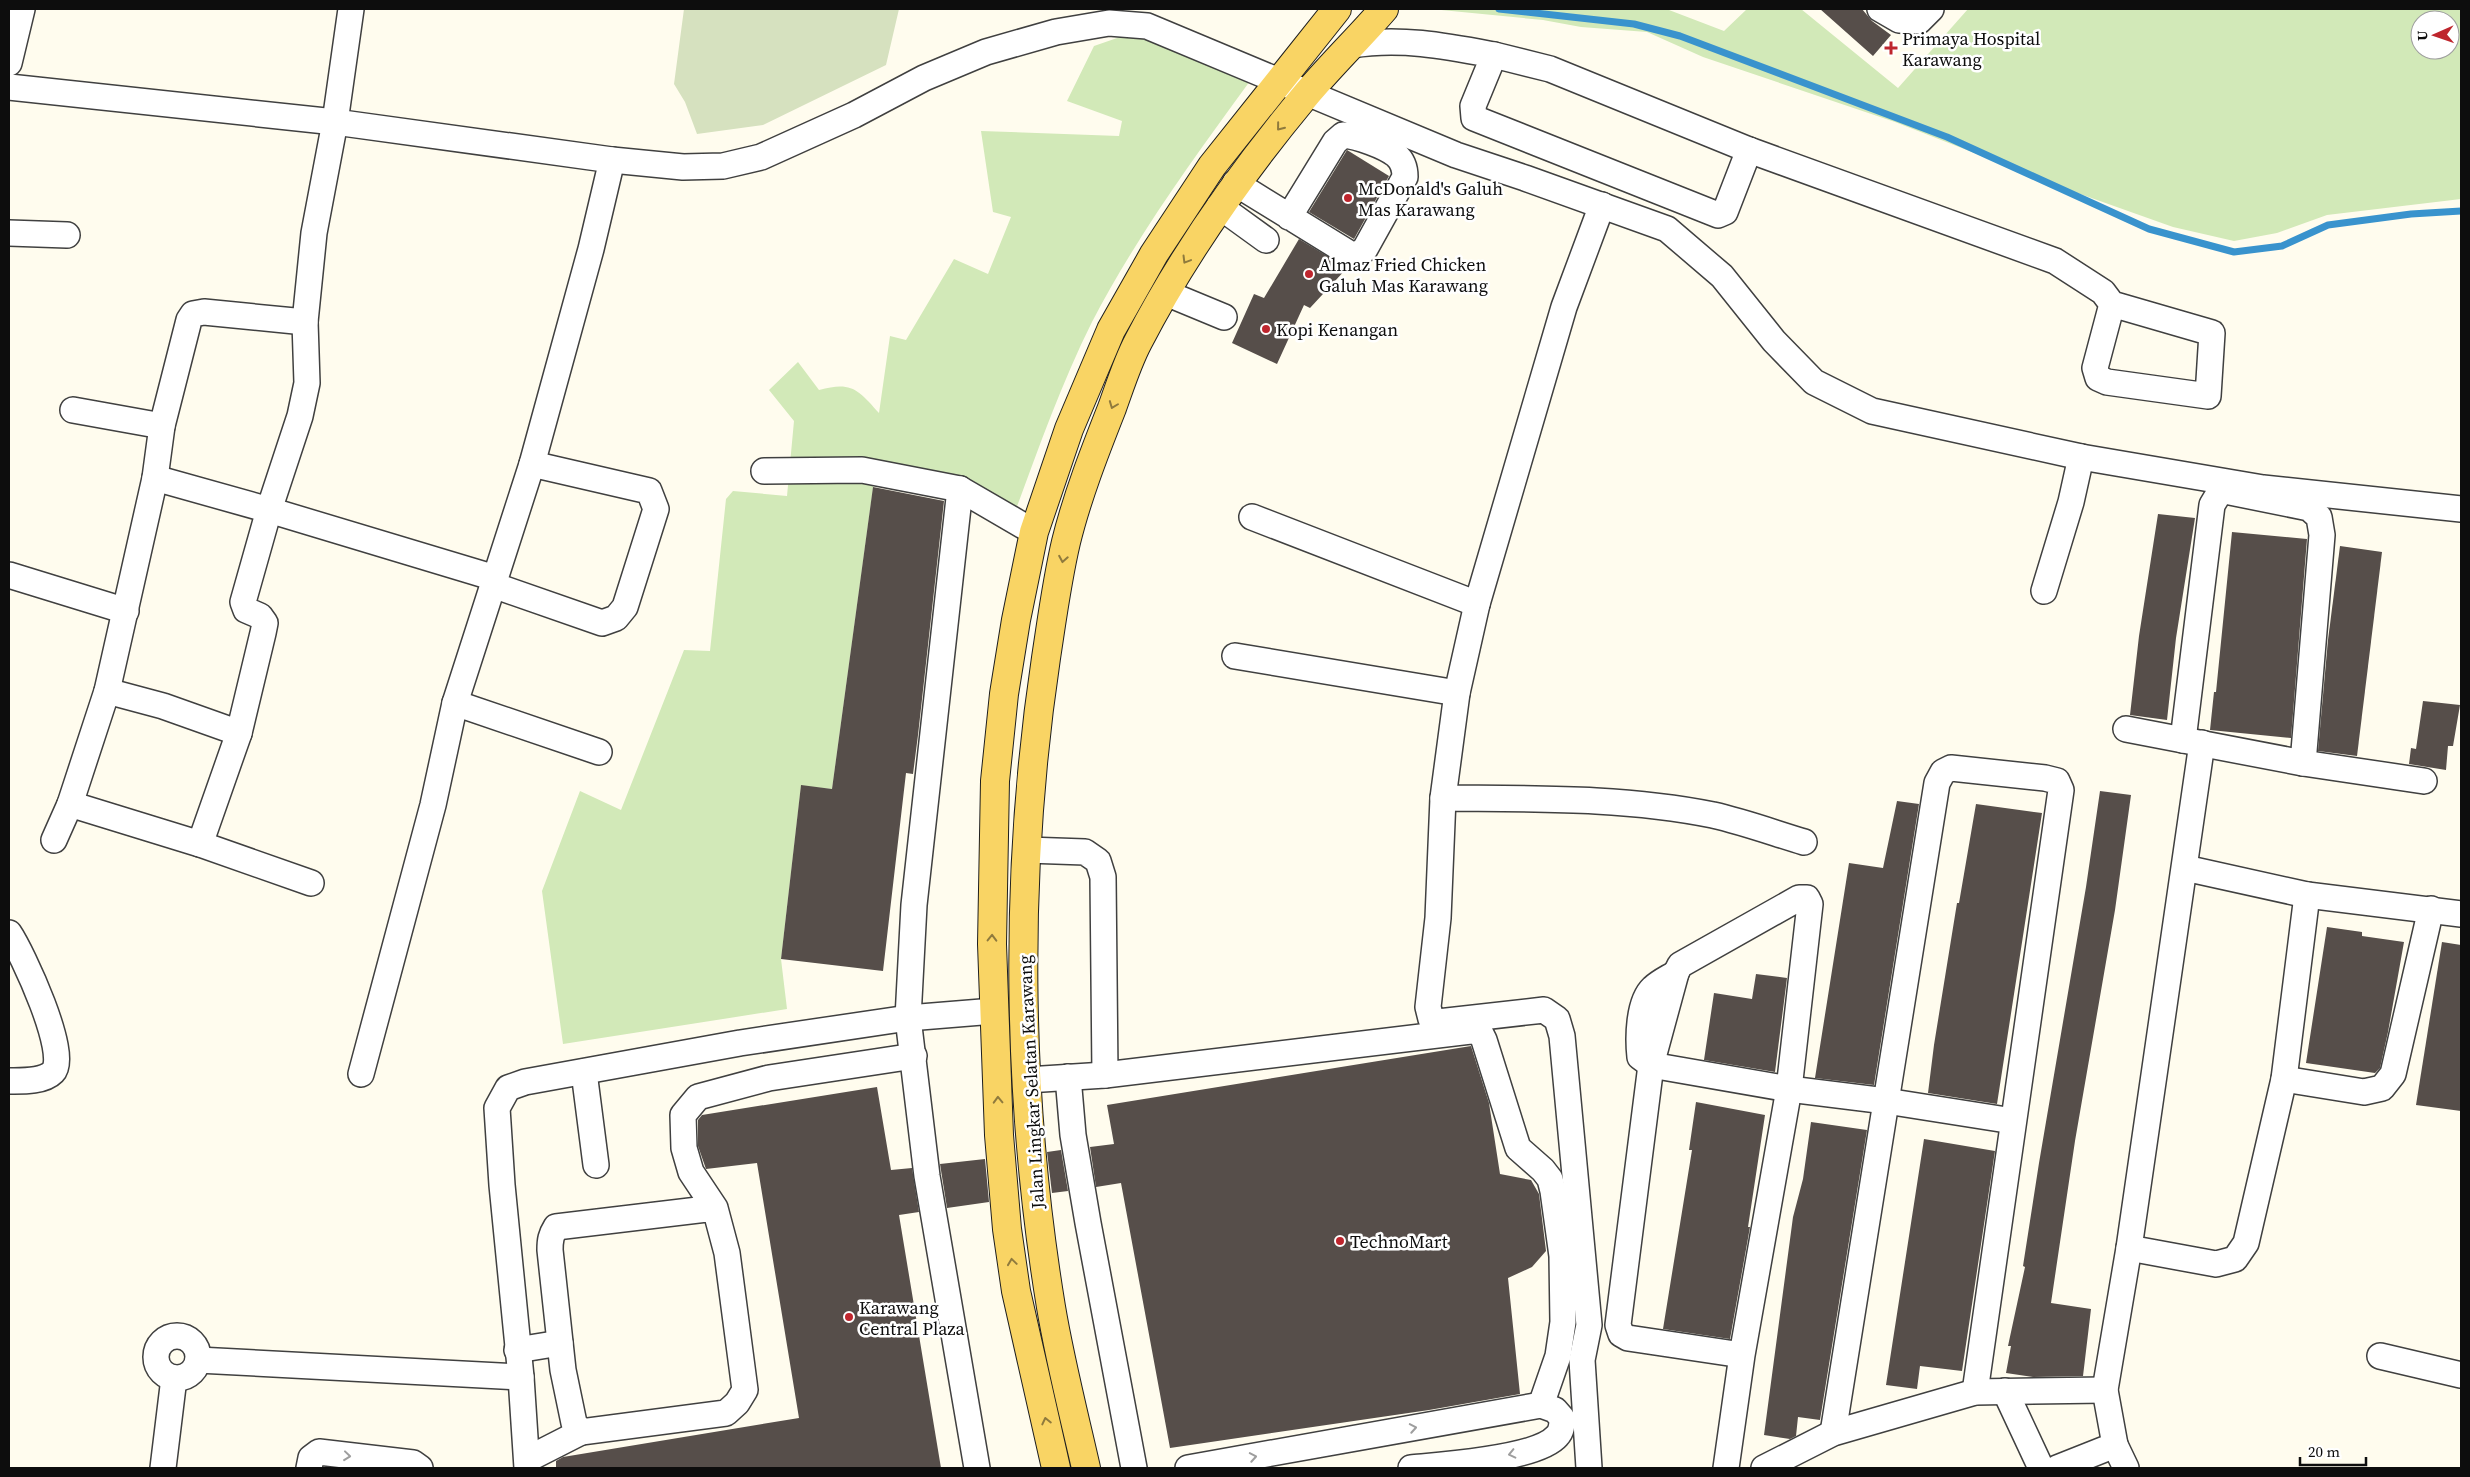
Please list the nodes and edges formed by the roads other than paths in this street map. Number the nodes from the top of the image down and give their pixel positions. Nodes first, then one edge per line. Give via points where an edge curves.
1 (22, 9) edge
2 (351, 9) edge
3 (1338, 9) edge
4 (1880, 9) edge
5 (1931, 9) edge
6 (1383, 10) edge
7 (1352, 45) junction
8 (1494, 55) junction
9 (9, 63) edge
10 (1278, 82) junction
11 (9, 87) edge
12 (1308, 93) junction
13 (335, 122) junction
14 (1749, 150) junction
15 (612, 160) junction
16 (1235, 183) junction
17 (1602, 205) junction
18 (1219, 206) junction
19 (1289, 217) junction
20 (9, 233) edge
21 (67, 235) dead end
22 (1266, 240) dead end
23 (1166, 293) junction
24 (2112, 304) junction
25 (1224, 317) dead end
26 (305, 322) junction
27 (73, 410) dead end
28 (162, 426) junction
29 (2081, 457) junction
30 (532, 464) junction
31 (764, 471) dead end
32 (155, 478) junction
33 (960, 489) junction
34 (2461, 509) edge
35 (269, 510) junction
36 (1252, 517) dead end
37 (1034, 532) junction
38 (9, 575) edge
39 (494, 582) junction
40 (2044, 591) dead end
41 (1477, 604) junction
42 (126, 611) junction
43 (1235, 656) dead end
44 (106, 691) junction
45 (1457, 693) junction
46 (455, 704) junction
47 (2126, 728) dead end
48 (239, 733) junction
49 (2193, 742) junction
50 (599, 752) dead end
51 (2303, 763) junction
52 (2424, 781) dead end
53 (1443, 798) junction
54 (70, 804) junction
55 (54, 840) dead end
56 (1804, 842) dead end
57 (200, 844) junction
58 (1027, 850) junction
59 (2185, 868) junction
60 (311, 883) dead end
61 (2307, 894) junction
62 (2431, 908) junction
63 (2461, 914) edge
64 (9, 933) edge
65 (994, 1011) junction
66 (908, 1018) junction
67 (914, 1056) junction
68 (1651, 1065) junction
69 (584, 1072) junction
70 (361, 1074) dead end
71 (1105, 1075) junction
72 (1068, 1077) junction
73 (2284, 1079) junction
74 (1028, 1080) junction
75 (9, 1081) edge
76 (1789, 1089) junction
77 (1886, 1101) junction
78 (2013, 1121) junction
79 (596, 1165) dead end
80 (715, 1208) junction
81 (2129, 1248) junction
82 (560, 1343) junction
83 (517, 1350) junction
84 (1742, 1355) junction
85 (2380, 1356) dead end
86 (198, 1360) junction
87 (2461, 1375) edge
88 (521, 1377) junction
89 (174, 1378) junction
90 (2105, 1390) junction
91 (2004, 1391) junction
92 (1975, 1392) junction
93 (1541, 1405) junction
94 (581, 1432) junction
95 (1833, 1433) junction
96 (2115, 1445) junction
97 (527, 1464) edge
98 (163, 1468) edge
99 (308, 1468) edge
100 (420, 1468) edge
101 (977, 1468) edge
102 (1056, 1468) edge
103 (1086, 1468) edge
104 (1134, 1468) edge
105 (1188, 1468) edge
106 (1411, 1468) edge
107 (1589, 1468) edge
108 (1726, 1468) edge
109 (1764, 1468) edge
110 (2042, 1468) edge
111 (2057, 1468) edge
112 (2126, 1468) edge

1 - 9 street
2 - 13 street
3 - 10 main road, Jalan Lingkar Selatan Karawang
4 - 5 street via 1899,20 1919,21
6 - 7 main road, Jalan Lingkar Selatan Karawang
7 - 8 street via 1379,41 1429,43
7 - 12 main road, Jalan Lingkar Selatan Karawang
8 - 14 street via 1550,69
8 - 14 street via 1472,106 1474,118 1718,215 1724,212
10 - 12 street
10 - 15 street via 1147,26 1109,23 1056,32 986,52 924,78 854,115 761,157 723,166 691,167
10 - 37 main road, Jalan Lingkar Selatan Karawang via 1212,166 1154,254 1111,330 1069,429
11 - 13 street
12 -> 16 main road, Jalan Lingkar Selatan Karawang
12 - 17 street via 1456,156
13 - 15 street
13 - 26 street via 314,233
14 - 24 street via 2055,261 2103,292
15 - 30 street
16 - 18 main road, Jalan Lingkar Selatan Karawang
16 - 19 street
17 - 29 street via 1667,229 1722,276 1774,341 1814,382 1872,411
17 - 41 street via 1564,307
18 - 22 street
18 -> 23 main road, Jalan Lingkar Selatan Karawang
19 - 19 street via 1350,254 1357,255 1365,249 1405,177 1405,167 1397,155 1354,136 1343,135 1335,142
20 - 21 street
23 - 25 street
23 -> 58 main road, Jalan Lingkar Selatan Karawang via 1136,346 1098,443 1066,541 1034,743
24 - 24 street via 2212,332 2208,396 2098,378 2095,368
26 - 28 street via 204,312 193,314
26 - 35 street via 307,383 300,416
27 - 28 street
28 - 32 street
29 - 34 street via 2263,488
29 - 40 street
30 - 39 street
30 - 39 street via 649,491 656,509 626,607 616,618 602,623
31 - 33 street via 862,470
32 - 35 street
32 - 42 street
33 - 37 street
33 - 66 street via 914,905
35 - 39 street
35 - 48 street via 243,602 246,610 260,616 265,623
36 - 41 street
65 -> 37 main road, Jalan Lingkar Selatan Karawang via 995,781 1006,685
38 - 42 street
39 - 46 street
41 - 45 street
42 - 44 street
43 - 45 street
44 - 48 street via 163,706
44 - 54 street
45 - 53 street
46 - 50 street
46 - 70 street via 433,805
47 - 49 street
48 - 57 street
49 - 51 street
49 - 51 street via 2212,505 2225,491 2309,508 2318,517 2322,535
49 - 59 street
51 - 52 street
53 - 56 street via 1628,803 1713,815
53 - 107 street via 1438,918 1428,1007 1430,1019 1438,1022 1544,1010 1557,1019 1562,1036 1589,1325 1582,1360
54 - 55 street
54 - 57 street
57 - 60 street
58 - 71 street via 1085,852 1098,861 1103,877
58 - 74 main road, Jalan Lingkar Selatan Karawang via 1023,955
59 - 61 street
59 - 81 street
61 - 62 street
61 - 73 street
62 - 63 street
62 - 73 street via 2393,1074 2382,1088 2364,1092
64 - 75 street via 34,983 53,1036 57,1062 54,1071 43,1079
65 - 66 street
102 -> 65 main road, Jalan Lingkar Selatan Karawang via 1016,1290 1007,1229
66 - 67 street
66 - 69 street via 740,1043
67 - 80 street via 769,1078 698,1098 683,1115 684,1148 691,1172
67 - 101 street via 927,1176
68 - 76 street
68 - 76 street via 1680,965 1799,898 1807,898 1810,904
68 - 84 street via 1618,1325 1628,1338
69 - 79 street
69 - 83 street via 508,1088 497,1108
71 - 72 street
71 - 93 street via 1479,1030 1518,1148 1543,1170 1553,1191 1562,1256 1562,1322 1558,1356
72 - 74 street
72 - 104 street via 1073,1135
73 - 81 street via 2246,1243 2236,1259 2216,1264
74 - 103 main road, Jalan Lingkar Selatan Karawang via 1040,1219 1052,1308
76 - 77 street
76 - 84 street
77 - 78 street
77 - 78 street via 1937,783 1943,772 1951,768 2045,778 2058,781 2061,790
77 - 95 street
78 - 92 street
80 - 82 street via 556,1227 550,1238
80 - 94 street via 727,1253 745,1390 726,1413
81 - 90 street
82 - 83 street
82 - 94 street via 574,1423
83 - 88 street
84 - 108 street
85 - 87 street
86 - 88 street
86 - 89 street via 190,1374
86 - 89 street via 194,1344 188,1339 172,1336 164,1340 156,1354 157,1363 160,1370
88 - 97 street
89 - 98 street
90 - 91 street
90 - 96 street
91 - 92 street
91 - 110 street
92 - 95 street
105 -> 93 street
93 -> 106 street via 1555,1410 1562,1418 1562,1428 1557,1437 1544,1446 1487,1460
94 - 97 street
95 - 109 street
96 - 111 street
96 - 112 street
99 -> 100 street via 311,1458 319,1452 413,1463

